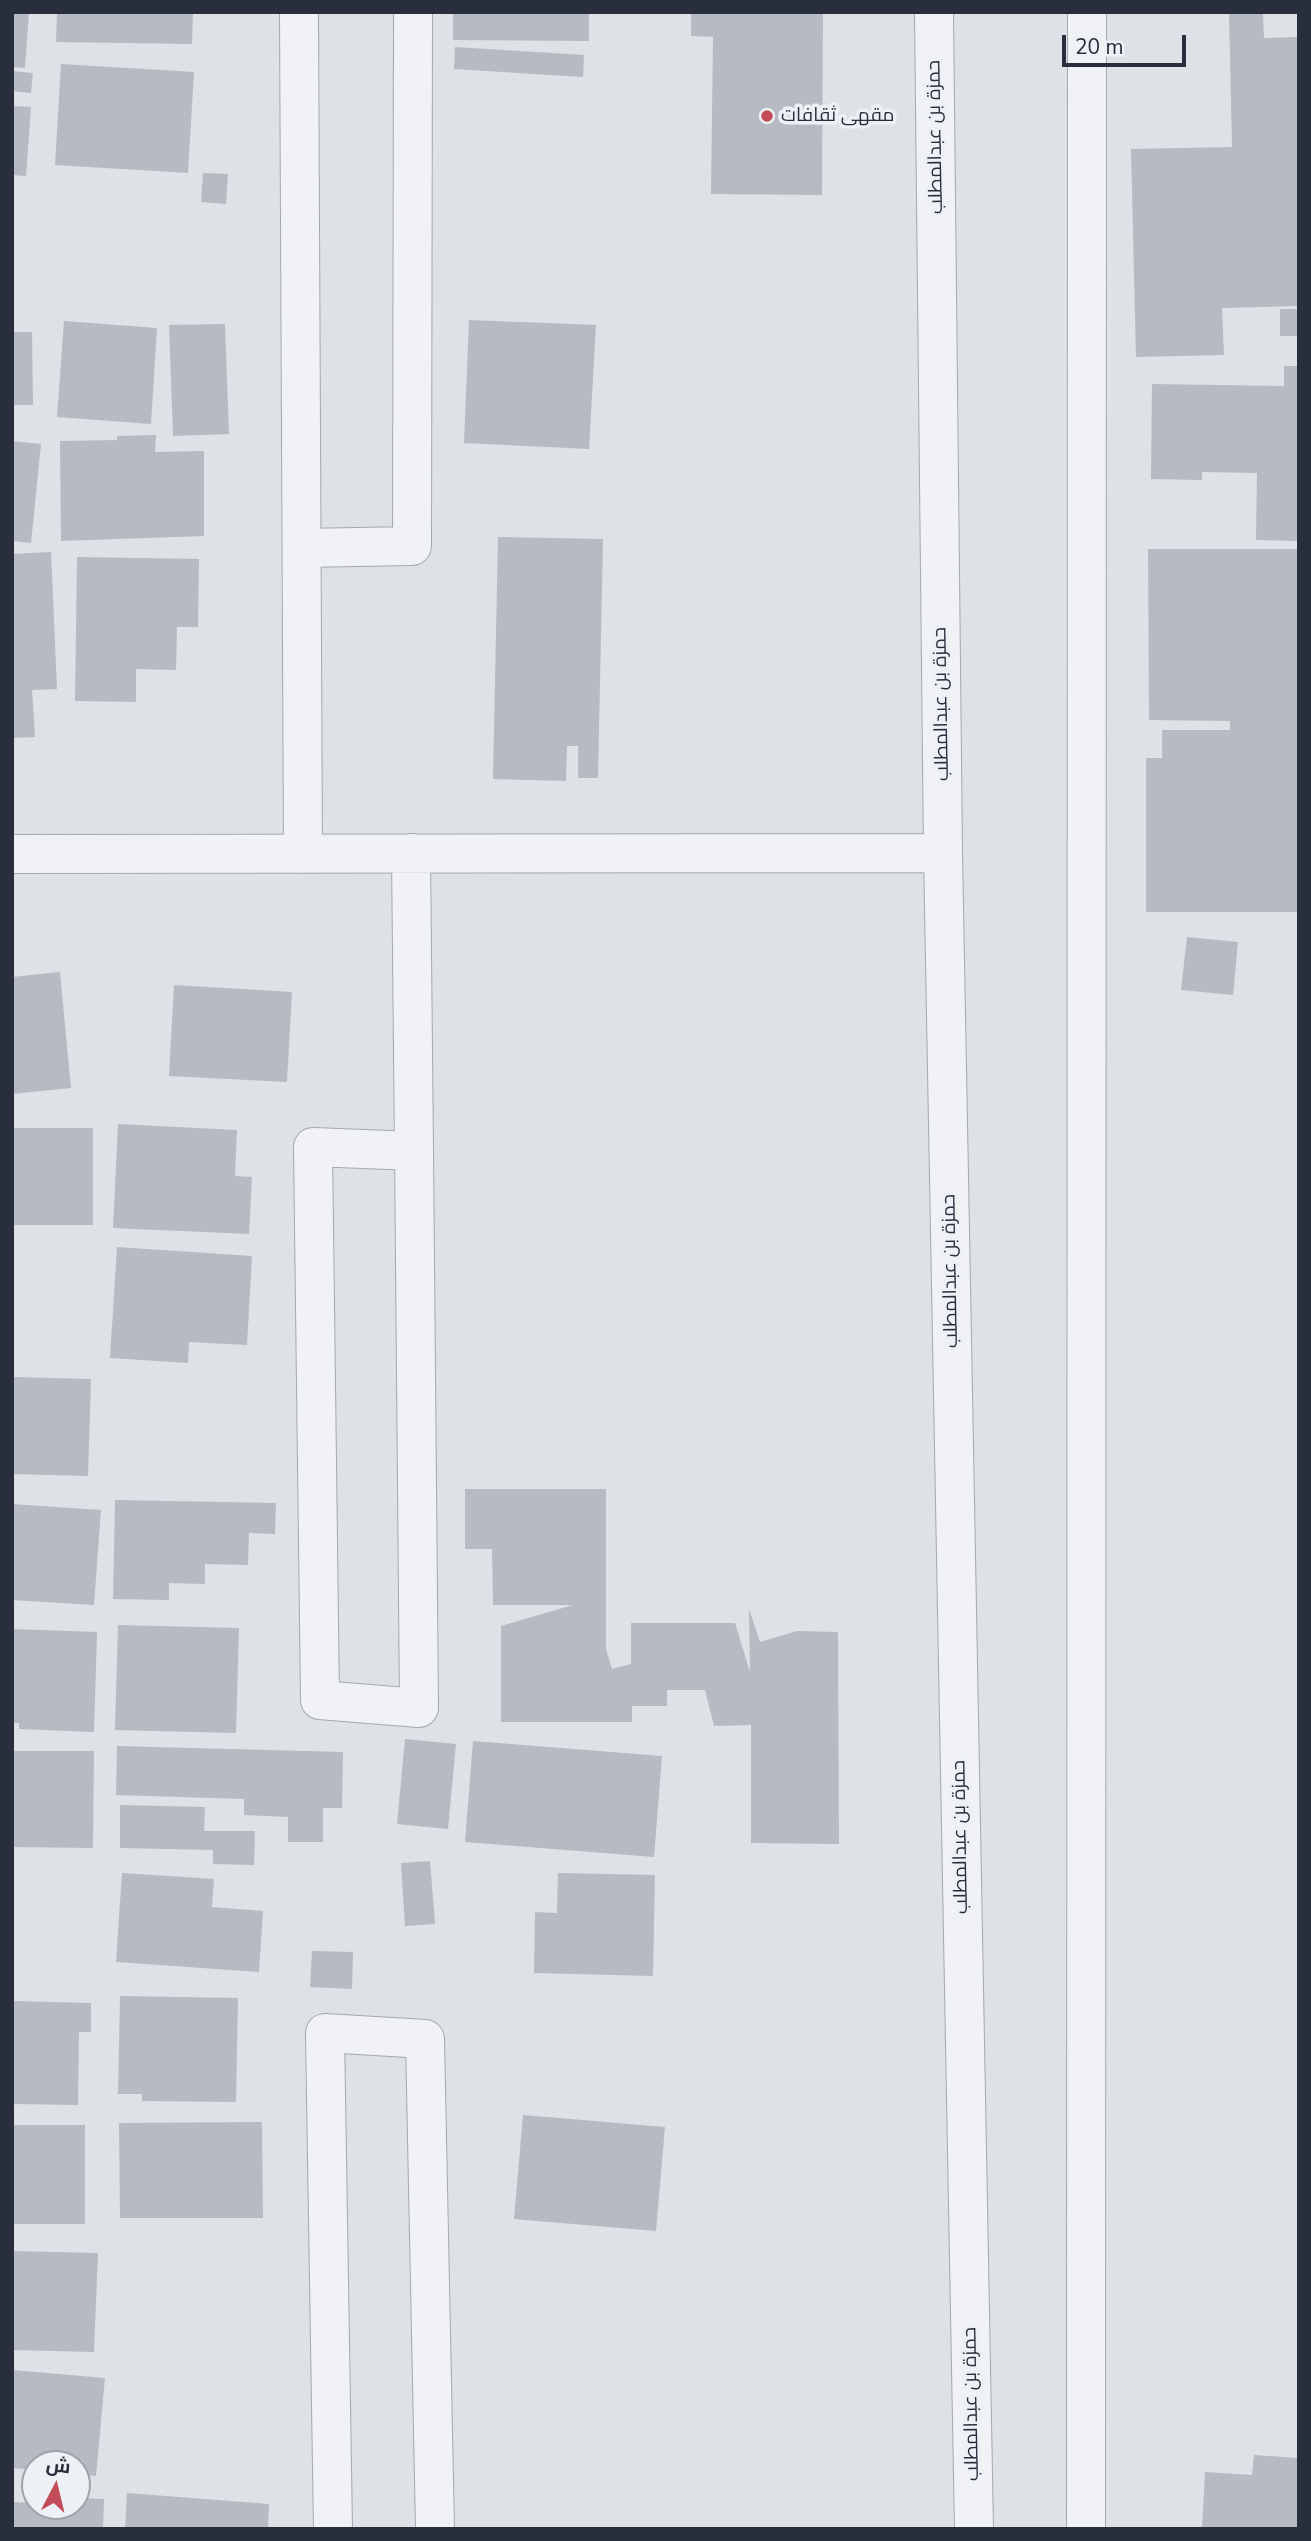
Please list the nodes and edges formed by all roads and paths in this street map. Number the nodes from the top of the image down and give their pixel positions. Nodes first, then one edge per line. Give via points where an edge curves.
1 (299, 12) edge
2 (413, 12) edge
3 (934, 12) edge
4 (1087, 12) edge
5 (302, 548) junction
6 (411, 853) junction
7 (943, 853) junction
8 (12, 854) edge
9 (303, 854) junction
10 (414, 1151) junction
11 (333, 2529) edge
12 (435, 2529) edge
13 (974, 2529) edge
14 (1086, 2529) edge

1 - 5 street
2 - 5 street via 412,546
3 - 7 street, حمزة بن عبدالمطلب
4 - 14 street
5 - 9 street
6 - 7 street
6 - 9 street
6 - 10 street
7 - 13 street, حمزة بن عبدالمطلب
8 - 9 street
10 - 10 street via 416,1374 419,1708 320,1700 313,1147
11 - 12 street via 325,2033 425,2039

